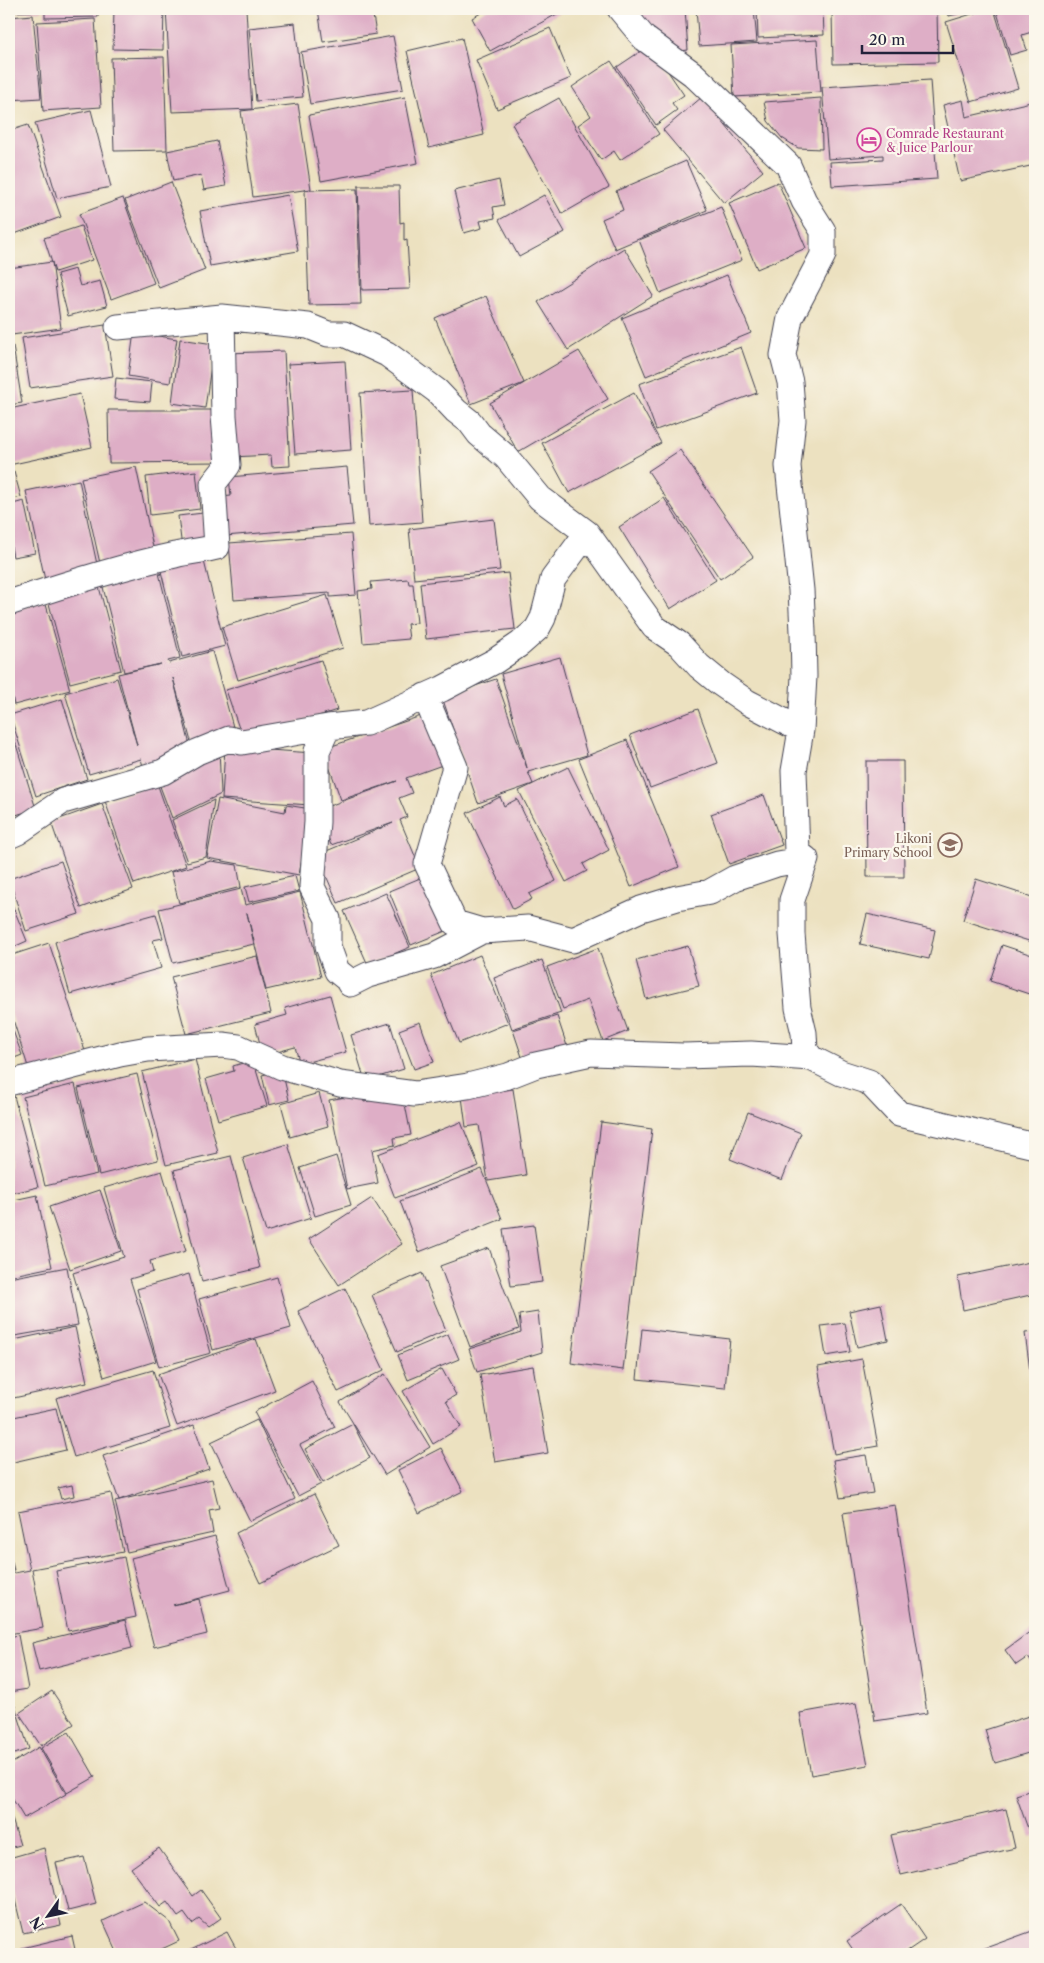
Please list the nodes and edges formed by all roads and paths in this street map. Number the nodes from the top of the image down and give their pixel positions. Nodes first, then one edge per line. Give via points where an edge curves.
1 (620, 9) edge
2 (222, 317) junction
3 (118, 328) dead end
4 (587, 533) junction
5 (9, 603) edge
6 (425, 696) junction
7 (328, 728) junction
8 (801, 730) junction
9 (9, 836) edge
10 (806, 859) junction
11 (482, 931) junction
12 (811, 1058) junction
13 (9, 1083) edge
14 (1035, 1146) edge

1 - 8 street via 644,38 694,74 788,165 804,201 823,230 823,255 790,318 783,355 790,382 793,420 788,466 801,590 804,676
2 - 3 street
2 - 4 street via 308,326 328,334 344,334 387,354 437,391 506,457 540,498
2 - 5 street via 228,465 213,484 217,547 177,554
4 - 6 street via 553,579 544,618 537,629 495,661
4 - 8 street via 654,627 740,698
6 - 7 street via 366,723
6 - 11 street via 455,767 427,864 455,923
7 - 9 street via 242,742 229,739 197,752 163,772 63,801
7 - 11 street via 317,751 317,822 312,887 328,919 328,946 337,971 350,984 368,975 434,956
8 - 10 street via 794,771 796,843 797,852
10 - 11 street via 777,864 735,878 710,892 677,898 641,910 573,940 528,928
10 - 12 street via 792,900 792,934 798,1008 805,1050
12 - 13 street via 751,1054 591,1053 536,1065 468,1086 415,1094 340,1084 282,1066 238,1047 223,1045 120,1054
12 - 14 street via 870,1082 899,1114

